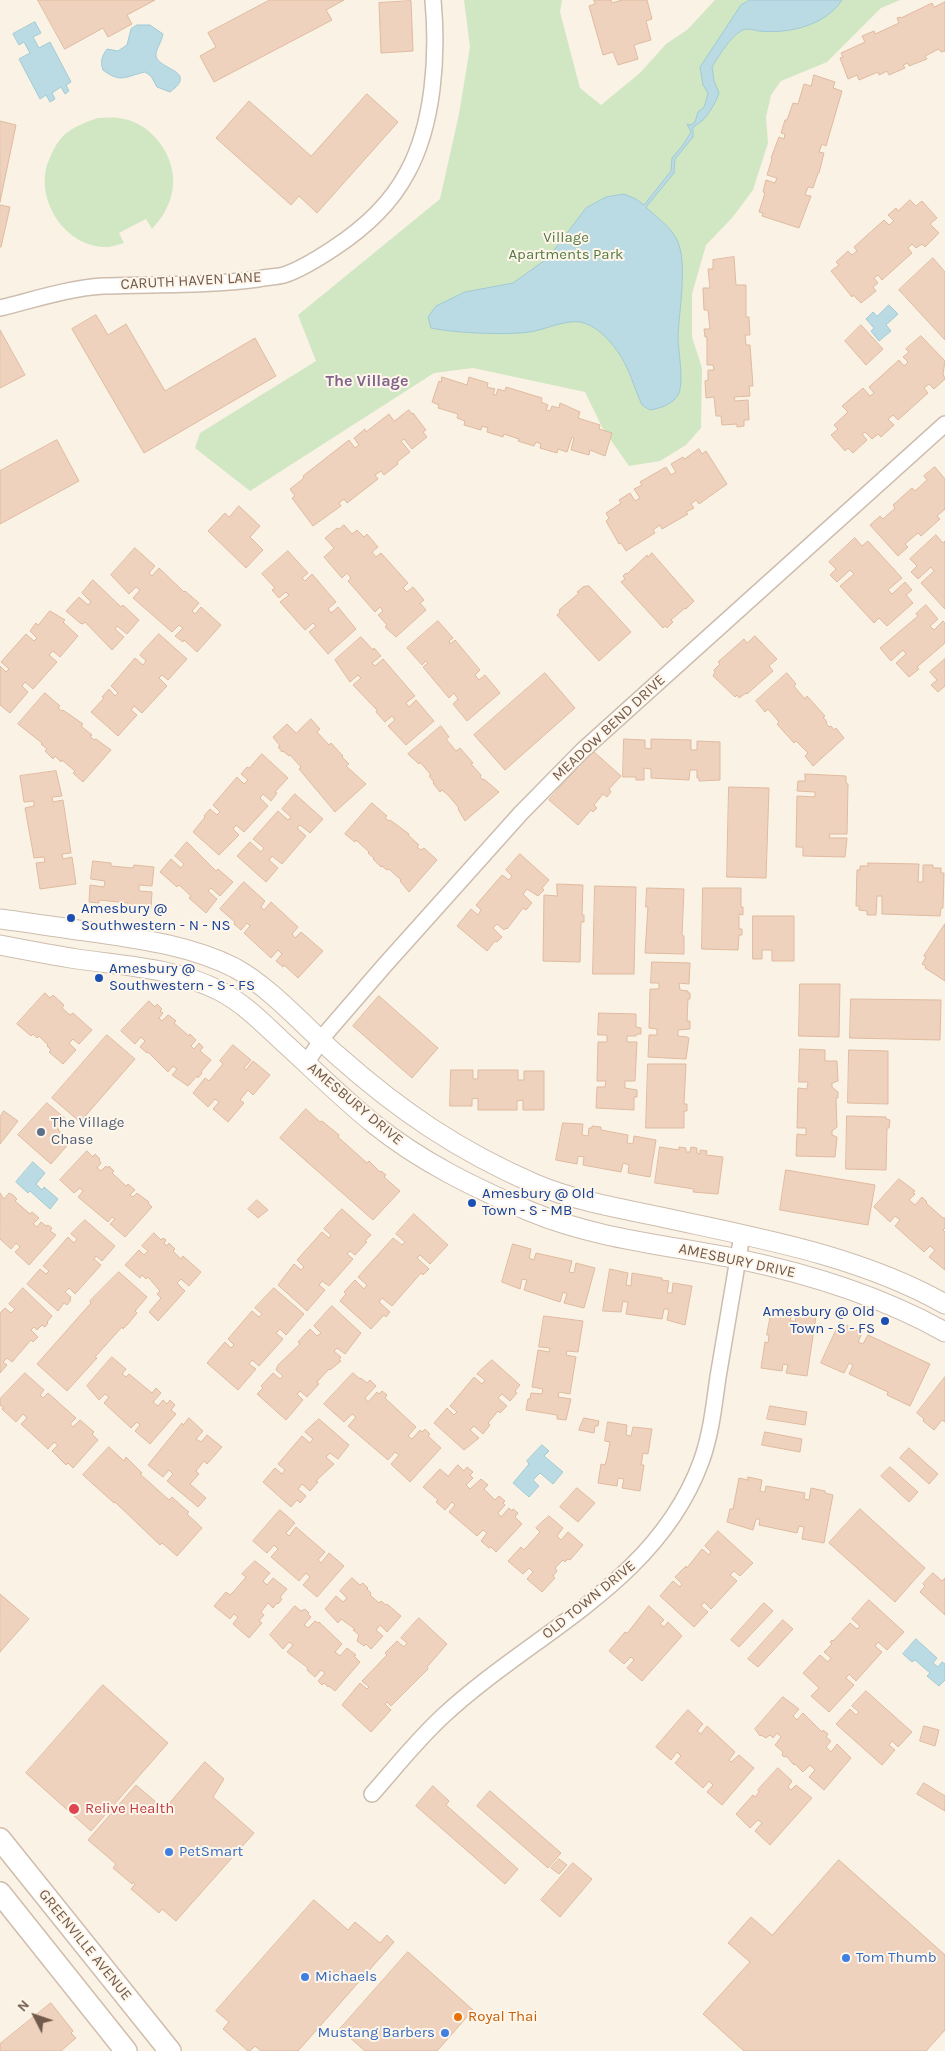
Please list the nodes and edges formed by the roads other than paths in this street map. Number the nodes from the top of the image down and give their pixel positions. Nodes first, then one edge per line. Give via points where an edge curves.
1 (434, 0) edge
2 (0, 308) edge
3 (945, 424) edge
4 (0, 919) edge
5 (0, 945) edge
6 (321, 1042) junction
7 (306, 1063) junction
8 (512, 1173) junction
9 (498, 1198) junction
10 (742, 1235) junction
11 (738, 1259) junction
12 (945, 1304) edge
13 (945, 1332) edge
14 (372, 1794) dead end
15 (0, 1838) edge
16 (0, 1893) edge
17 (144, 2018) junction
18 (122, 2046) edge
19 (170, 2051) edge

1 - 2 street, CARUTH HAVEN LANE via 435,66 420,142 407,173 390,200 357,233 314,261 284,275 222,283 101,286
3 - 6 street, MEADOW BEND DRIVE via 583,750 507,828
4 - 6 street, AMESBURY DRIVE via 136,938 209,957 236,969 259,985
5 - 7 street, AMESBURY DRIVE via 156,969 203,983 248,1010
6 - 7 street, MEADOW BEND DRIVE
6 - 8 street, AMESBURY DRIVE via 404,1111 460,1148
7 - 9 street, AMESBURY DRIVE via 375,1124 404,1145 459,1180
8 - 9 street
8 - 10 street, AMESBURY DRIVE via 586,1202
9 - 11 street, AMESBURY DRIVE via 583,1229
10 - 11 street, OLD TOWN DRIVE
10 - 12 street, AMESBURY DRIVE via 885,1274
11 - 13 street, AMESBURY DRIVE via 835,1284
11 - 14 street, OLD TOWN DRIVE via 702,1462 661,1535 611,1586 444,1715
15 - 17 main road, GREENVILLE AVENUE
16 - 18 main road
17 - 18 main road
17 - 19 main road, GREENVILLE AVENUE

